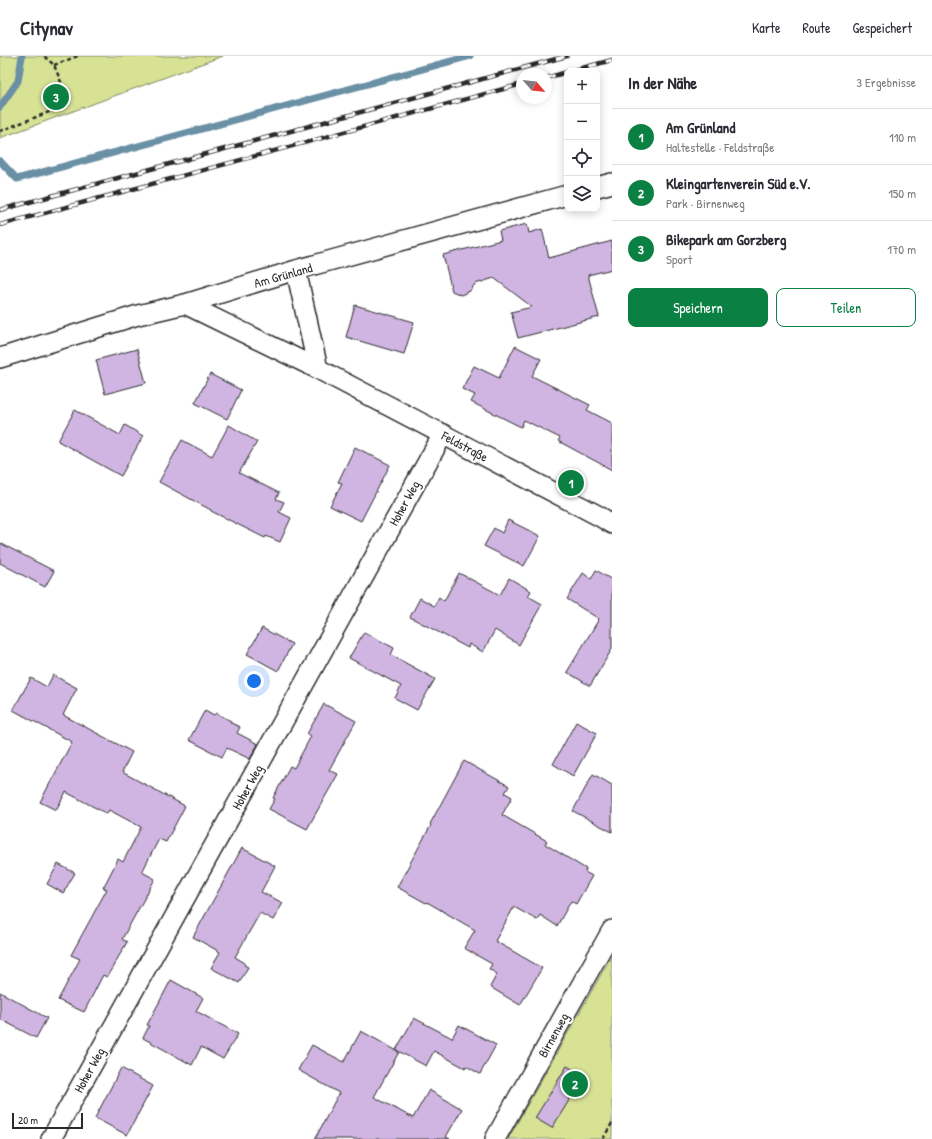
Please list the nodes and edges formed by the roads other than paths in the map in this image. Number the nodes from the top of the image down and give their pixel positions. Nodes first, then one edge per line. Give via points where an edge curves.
1 (612, 183) edge
2 (600, 186) edge
3 (564, 196) edge
4 (296, 270) junction
5 (185, 304) junction
6 (0, 358) edge
7 (318, 369) junction
8 (443, 434) junction
9 (612, 524) edge
10 (612, 930) edge
11 (51, 1139) edge
12 (495, 1139) edge

1 - 2 street
3 - 4 street, Am Grünland
4 - 5 street, Am Grünland
4 - 7 street
5 - 6 street, Am Grünland via 138,315
5 - 7 street, Feldstraße
7 - 8 street, Feldstraße
8 - 9 street, Feldstraße
8 - 11 street, Hoher Weg
10 - 12 street, Birnenweg

